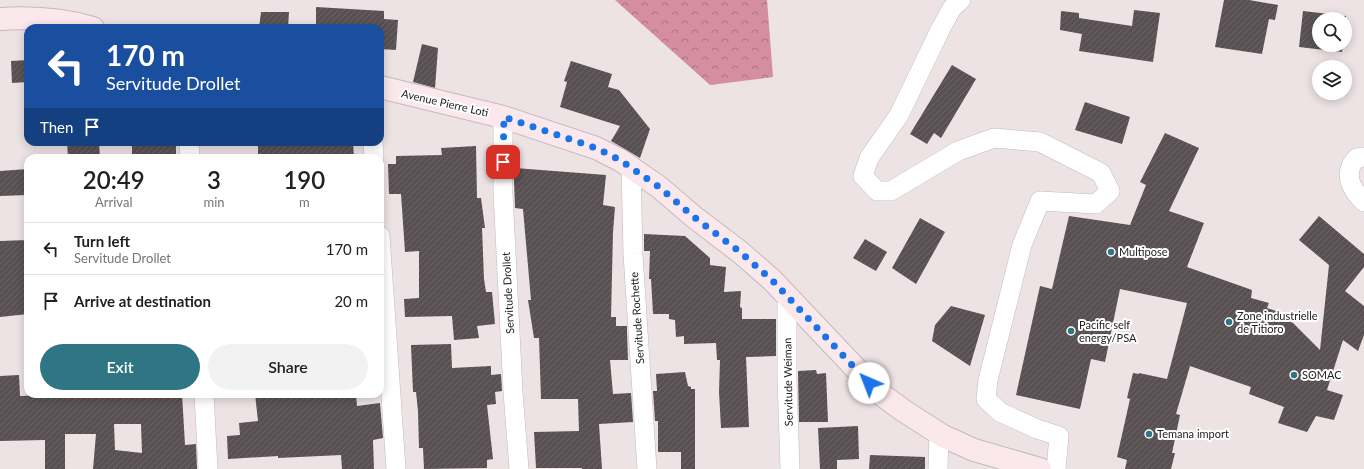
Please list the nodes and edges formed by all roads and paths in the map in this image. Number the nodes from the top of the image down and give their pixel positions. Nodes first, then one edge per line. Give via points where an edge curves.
1 (961, 0) edge
2 (0, 20) edge
3 (74, 24) edge
4 (384, 89) edge
5 (504, 117) junction
6 (1364, 157) edge
7 (631, 167) junction
8 (1364, 202) edge
9 (384, 294) edge
10 (787, 296) junction
11 (204, 398) edge
12 (939, 433) junction
13 (208, 469) edge
14 (396, 469) edge
15 (519, 469) edge
16 (647, 469) edge
17 (790, 469) edge
18 (938, 469) edge
19 (1040, 469) edge
20 (1056, 469) edge

1 - 20 street via 948,15 899,115 869,158 863,176 877,191 891,191 958,151 994,138 1040,142 1101,173 1110,191 1096,204 1040,201 1022,245 988,380 986,399 1000,412 1059,436
2 - 3 main road via 36,18
4 - 5 main road, Avenue Pierre Loti
5 - 7 main road, Avenue Pierre Loti via 596,148
5 - 15 street, Servitude Drollet via 503,193
6 - 8 street via 1357,158 1351,166 1349,177 1352,189
7 - 10 main road, Avenue Pierre Loti via 740,252
7 - 16 street, Servitude Rochette via 633,254
9 - 14 street
10 - 12 main road, Avenue Pierre Loti via 878,392
10 - 17 street, Servitude Weiman
11 - 13 street
12 - 18 street
12 - 19 main road, Avenue Pierre Loti via 974,450

